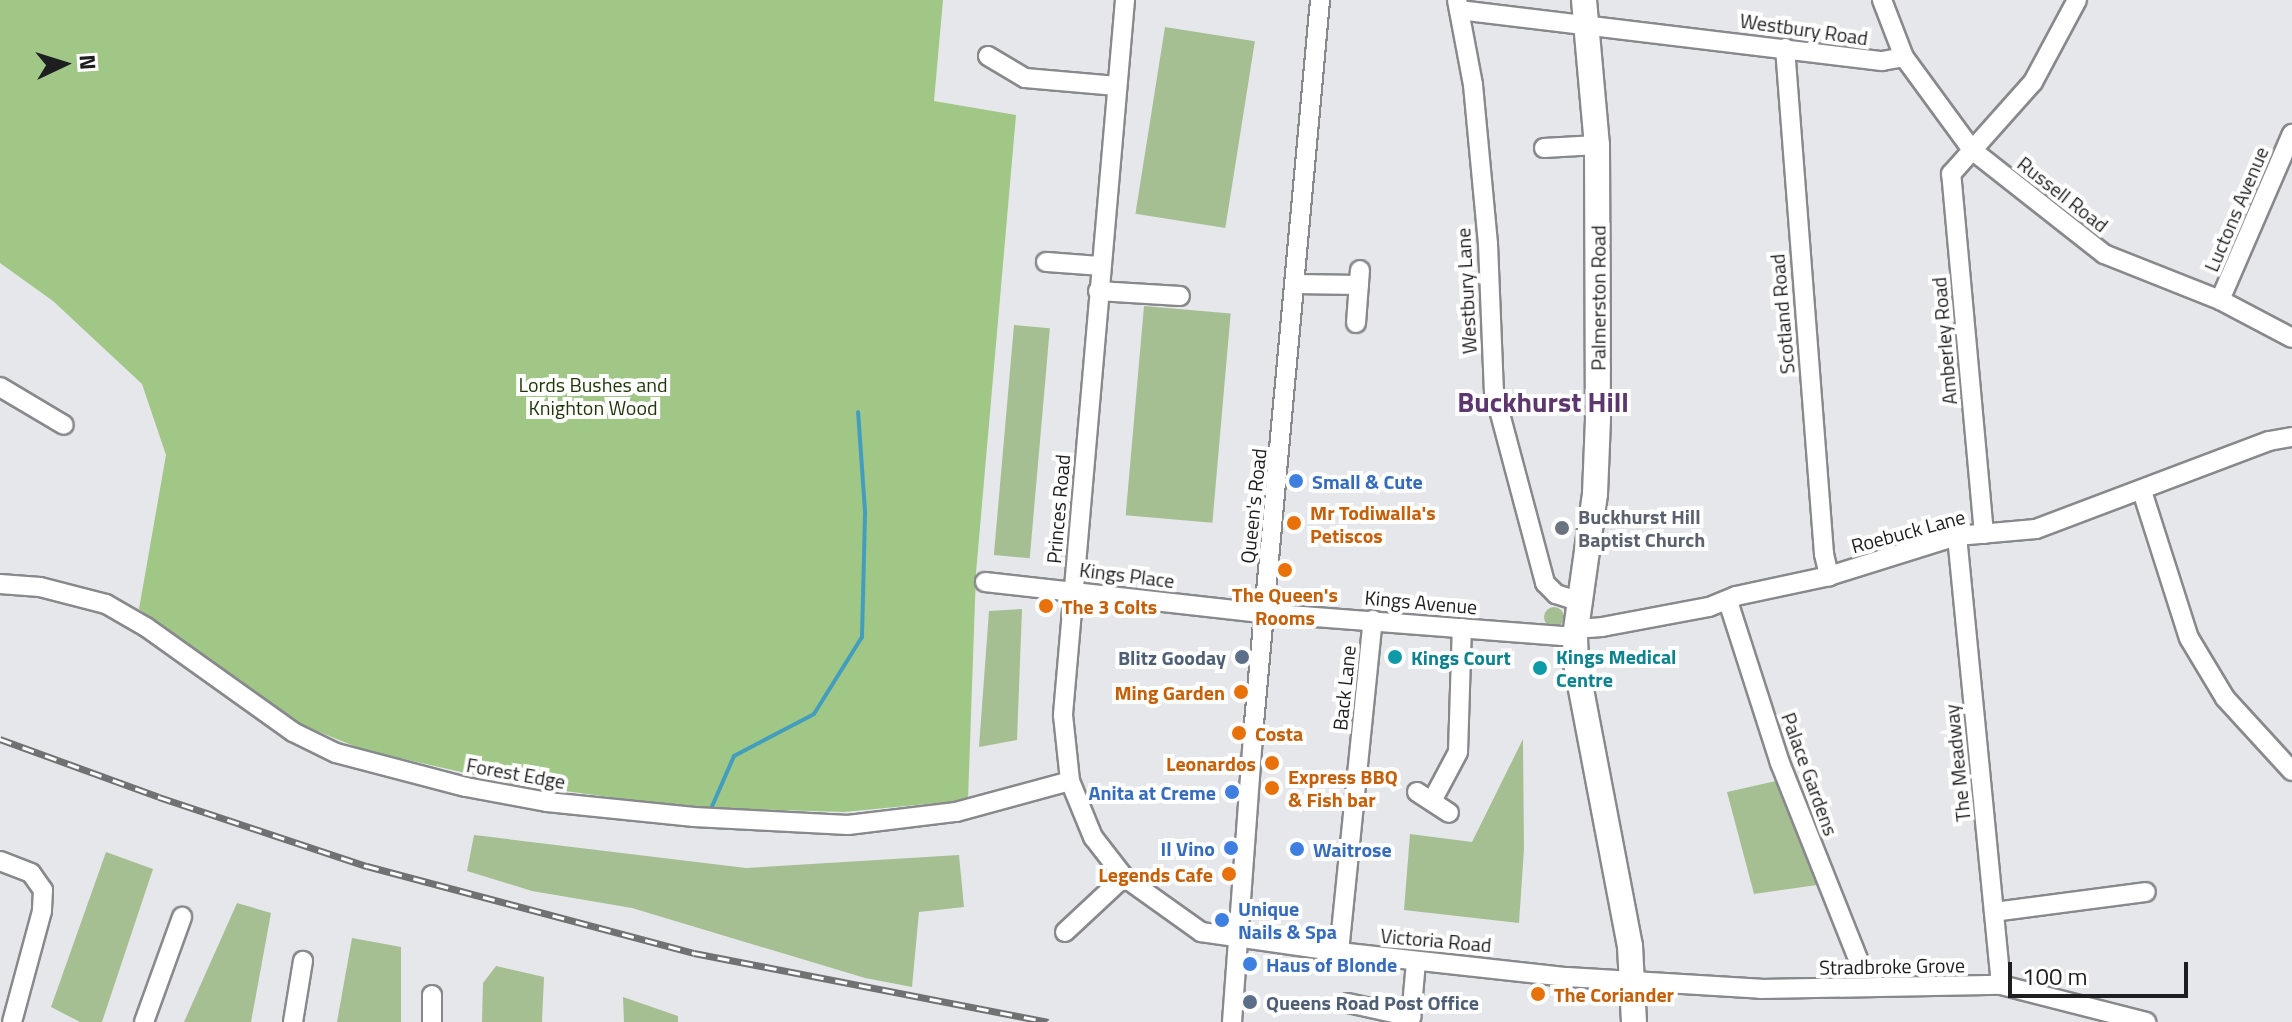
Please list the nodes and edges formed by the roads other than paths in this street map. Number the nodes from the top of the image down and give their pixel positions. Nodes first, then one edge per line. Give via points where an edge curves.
1 (1125, 0) edge
2 (1320, 0) edge
3 (1882, 0) edge
4 (2077, 0) edge
5 (1458, 5) edge
6 (1585, 12) edge
7 (1785, 48) junction
8 (988, 56) dead end
9 (1904, 57) junction
10 (1117, 86) junction
11 (2292, 134) edge
12 (1597, 145) junction
13 (1544, 148) dead end
14 (1972, 150) junction
15 (1046, 262) dead end
16 (1100, 266) junction
17 (1295, 284) junction
18 (1098, 291) junction
19 (1180, 296) dead end
20 (2220, 300) junction
21 (1356, 323) dead end
22 (2292, 338) edge
23 (0, 387) edge
24 (64, 425) dead end
25 (2292, 437) edge
26 (2142, 491) junction
27 (1984, 534) junction
28 (1957, 536) junction
29 (1829, 576) junction
30 (985, 582) dead end
31 (0, 584) edge
32 (1073, 590) junction
33 (1578, 601) junction
34 (1728, 601) junction
35 (1263, 613) junction
36 (1373, 620) junction
37 (1462, 628) junction
38 (1575, 633) junction
39 (2292, 771) edge
40 (1070, 781) junction
41 (1449, 813) dead end
42 (0, 861) edge
43 (1124, 877) junction
44 (2146, 892) dead end
45 (1994, 912) junction
46 (182, 917) dead end
47 (1065, 932) dead end
48 (1236, 935) junction
49 (1339, 952) junction
50 (1858, 959) dead end
51 (303, 961) dead end
52 (1416, 962) junction
53 (1634, 982) junction
54 (2001, 985) junction
55 (432, 995) dead end
56 (1348, 1003) dead end
57 (1232, 1019) edge
58 (12, 1022) edge
59 (144, 1022) edge
60 (293, 1022) edge
61 (432, 1022) edge
62 (1634, 1022) edge
63 (2146, 1022) edge

1 - 10 street, Princes Road
2 - 17 street, Queen's Road
3 - 9 street, Russell Road
4 - 14 street, Amberley Road via 2033,82
5 - 6 street, Westbury Road
5 - 33 street, Westbury Lane via 1473,85 1488,244 1494,391 1545,583 1556,594
6 - 7 street, Westbury Road
6 - 12 main road, Palmerston Road
7 - 9 street, Westbury Road via 1882,61
7 - 29 street, Scotland Road
8 - 10 street via 1025,78
9 - 14 street, Russell Road
10 - 16 street, Princes Road
11 - 20 street, Luctons Avenue
12 - 13 street
12 - 33 main road, Palmerston Road via 1595,494
14 - 20 street, Russell Road via 2104,254
14 - 27 street, Amberley Road via 1951,174
15 - 16 street
16 - 18 street, Princes Road
17 - 21 street via 1359,278
17 - 35 street, Queen's Road
18 - 19 street
18 - 32 street, Princes Road
20 - 22 street, Russell Road
23 - 24 street
25 - 26 street, Roebuck Lane via 2269,441
26 - 27 street, Roebuck Lane via 2036,529
26 - 39 street via 2189,638 2225,698
27 - 28 street, Roebuck Lane
28 - 29 street, Roebuck Lane
28 - 45 street, The Meadway
29 - 34 street, Roebuck Lane
30 - 32 street, Kings Place
31 - 40 street, Forest Edge via 40,587 106,604 293,732 336,753 547,802 848,825 956,812
32 - 35 street, Kings Place
32 - 40 street, Princes Road via 1063,715
33 - 38 main road, Palmerston Road
34 - 38 street, Roebuck Lane
34 - 50 street, Palace Gardens via 1780,763
35 - 36 street, Kings Avenue
35 - 48 street, Queen's Road
36 - 37 street, Kings Avenue
36 - 49 street, Back Lane
37 - 38 street, Kings Avenue
37 - 41 street via 1458,752 1424,796
38 - 53 main road, Palmerston Road
40 - 43 street, Princes Road via 1093,837
42 - 58 street via 31,873 43,890
43 - 47 street
43 - 48 street, Princes Road via 1201,932
44 - 45 street
45 - 54 street, The Meadway
46 - 59 street
48 - 49 street, Victoria Road
48 - 57 street, Queen's Road
49 - 52 street, Victoria Road
51 - 60 street
52 - 53 street, Victoria Road
52 - 56 street via 1411,1017
53 - 54 street, Stradbroke Grove via 1761,989
53 - 62 main road, Palmerston Road
54 - 63 street, Stradbroke Grove
55 - 61 street

